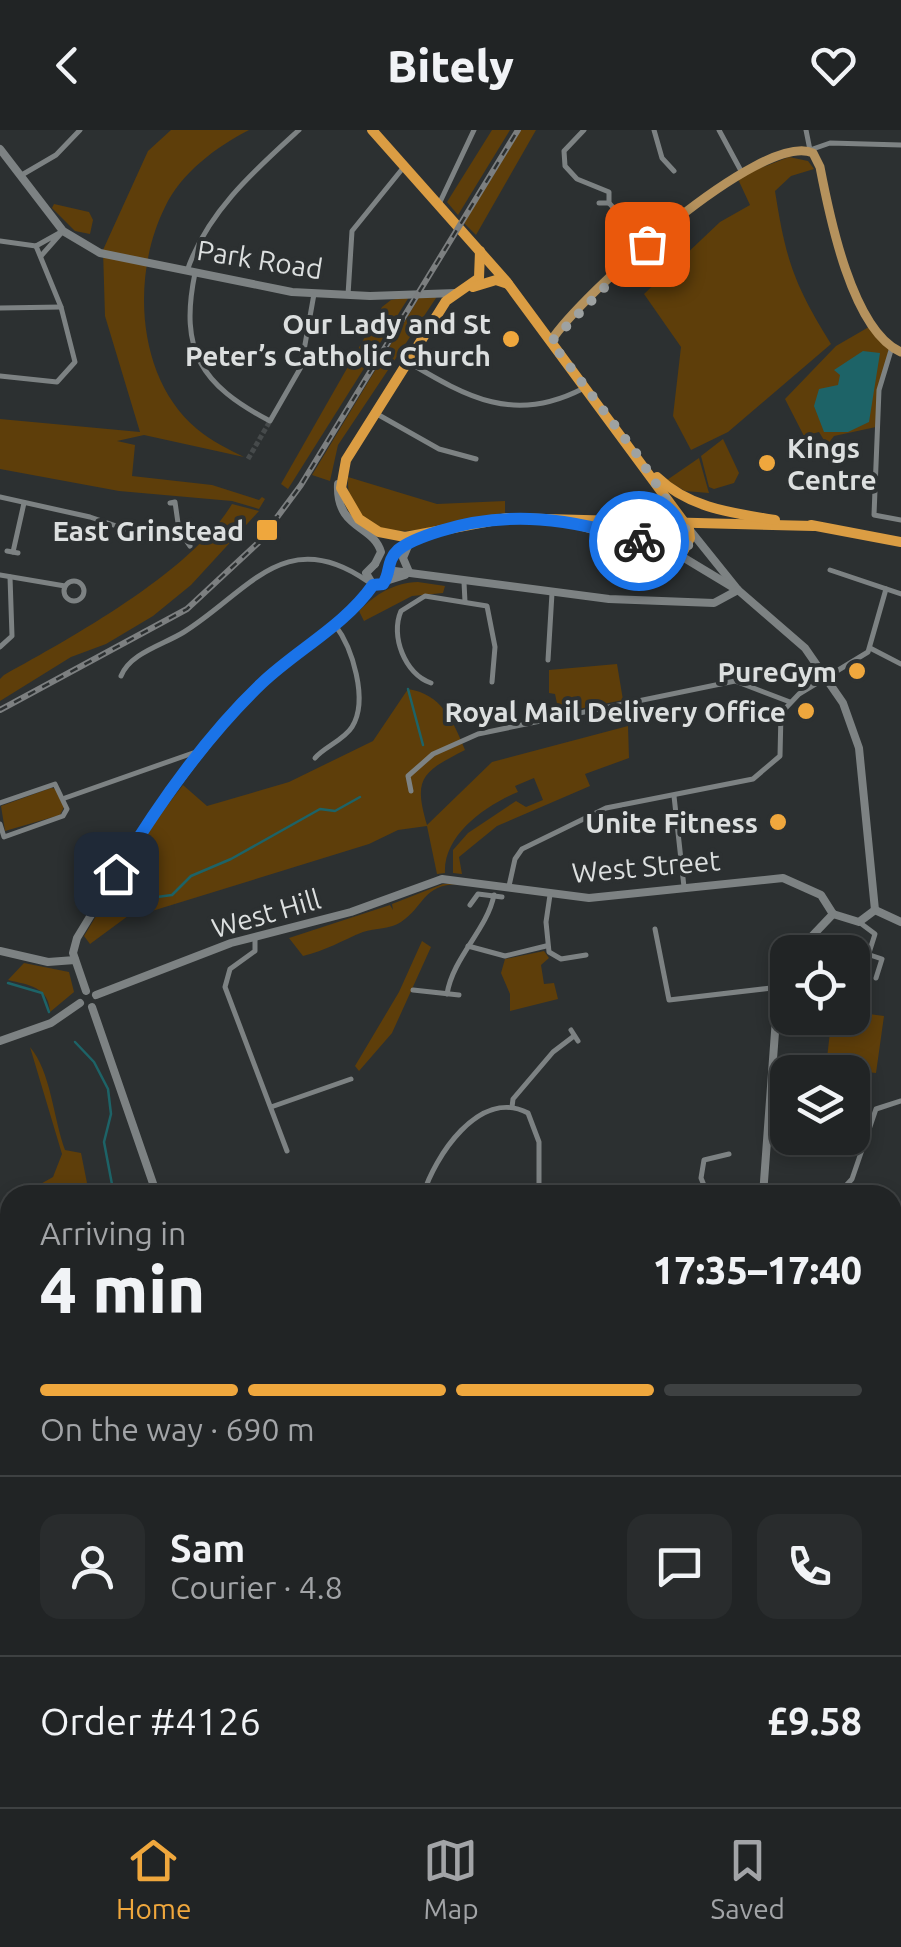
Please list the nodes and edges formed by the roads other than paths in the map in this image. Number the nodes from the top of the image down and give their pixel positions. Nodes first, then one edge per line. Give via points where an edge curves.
1 (80, 130) edge
2 (300, 130) edge
3 (372, 130) edge
4 (474, 130) edge
5 (584, 130) edge
6 (654, 130) edge
7 (719, 130) edge
8 (734, 130) edge
9 (806, 130) edge
10 (726, 138) junction
11 (901, 145) edge
12 (0, 149) edge
13 (810, 150) junction
14 (405, 166) junction
15 (740, 168) junction
16 (674, 171) dead end
17 (20, 176) junction
18 (440, 202) junction
19 (609, 202) junction
20 (599, 203) dead end
21 (62, 231) junction
22 (0, 241) edge
23 (647, 244) junction
24 (36, 246) junction
25 (480, 251) junction
26 (42, 256) junction
27 (191, 272) junction
28 (508, 284) junction
29 (459, 291) junction
30 (314, 294) junction
31 (348, 295) junction
32 (61, 307) junction
33 (0, 308) edge
34 (563, 325) junction
35 (540, 328) junction
36 (551, 342) junction
37 (897, 350) edge
38 (408, 362) junction
39 (0, 376) edge
40 (581, 390) junction
41 (375, 413) junction
42 (476, 458) dead end
43 (646, 466) junction
44 (342, 472) junction
45 (0, 497) edge
46 (24, 503) junction
47 (170, 503) dead end
48 (554, 520) junction
49 (901, 520) edge
50 (814, 526) junction
51 (689, 529) junction
52 (180, 530) junction
53 (430, 534) junction
54 (411, 542) junction
55 (901, 542) edge
56 (190, 546) dead end
57 (13, 552) dead end
58 (676, 553) junction
59 (371, 566) junction
60 (387, 569) junction
61 (352, 570) junction
62 (830, 570) dead end
63 (409, 572) junction
64 (0, 575) edge
65 (420, 575) junction
66 (10, 577) junction
67 (386, 582) junction
68 (464, 582) junction
69 (370, 583) junction
70 (64, 586) junction
71 (738, 590) junction
72 (886, 590) junction
73 (552, 593) junction
74 (901, 594) edge
75 (465, 602) junction
76 (8, 617) junction
77 (0, 618) edge
78 (335, 624) junction
79 (539, 641) dead end
80 (549, 642) junction
81 (0, 647) edge
82 (870, 648) junction
83 (548, 660) dead end
84 (901, 664) edge
85 (120, 676) dead end
86 (828, 676) junction
87 (492, 682) dead end
88 (432, 683) dead end
89 (790, 702) junction
90 (200, 754) junction
91 (316, 758) dead end
92 (411, 791) dead end
93 (674, 796) junction
94 (64, 798) junction
95 (0, 803) edge
96 (0, 824) edge
97 (2, 838) edge
98 (450, 878) joint
99 (509, 886) junction
100 (684, 887) junction
101 (494, 895) junction
102 (550, 895) junction
103 (502, 897) dead end
104 (470, 905) dead end
105 (876, 910) junction
106 (833, 914) junction
107 (859, 922) junction
108 (901, 922) edge
109 (655, 929) dead end
110 (813, 935) edge
111 (256, 937) junction
112 (468, 946) junction
113 (546, 946) junction
114 (0, 951) edge
115 (582, 953) dead end
116 (870, 956) joint
117 (74, 960) junction
118 (876, 978) dead end
119 (770, 988) edge
120 (86, 990) junction
121 (413, 990) dead end
122 (447, 994) junction
123 (96, 995) junction
124 (459, 995) dead end
125 (80, 1003) junction
126 (92, 1007) junction
127 (776, 1035) edge
128 (574, 1036) dead end
129 (0, 1041) edge
130 (352, 1079) dead end
131 (901, 1101) edge
132 (271, 1107) junction
133 (512, 1107) junction
134 (286, 1151) dead end
135 (728, 1154) dead end
136 (154, 1185) edge
137 (427, 1185) edge
138 (539, 1185) edge
139 (703, 1185) edge
140 (764, 1185) edge
141 (846, 1185) edge

1 - 17 street via 56,155
2 - 27 street via 226,204
3 - 14 highway
4 - 18 street
5 - 19 street via 562,161 577,179 609,192
6 - 16 street via 657,149
7 - 10 street
8 - 10 street
9 - 13 street
10 - 15 street
11 - 13 street via 830,143
12 - 17 street
13 - 15 main road
13 - 37 main road via 820,167 841,264
14 - 18 highway
14 - 31 street via 352,231
15 - 23 main road
17 - 21 street
18 - 25 highway
19 - 20 street
19 - 23 street
21 - 24 street
21 - 26 street
21 - 27 street, Park Road via 108,254
22 - 24 street
23 - 34 main road
24 - 26 street
25 - 28 highway
25 - 29 highway via 479,278
26 - 32 street
27 - 30 street, Park Road
27 - 30 street via 188,320 200,363 226,396 270,421 301,367
28 - 29 highway via 496,280
28 - 35 highway
29 - 31 street, Park Road
29 - 38 highway
30 - 31 street, Park Road
32 - 33 street
32 - 39 street via 76,355 64,378
34 - 35 main road
34 - 36 main road
35 - 36 highway
36 - 40 highway
37 - 49 street via 879,390 874,515
38 - 40 street via 482,402 548,400
38 - 41 highway
40 - 43 highway
41 - 42 street via 439,449
41 - 44 highway
43 - 50 highway via 671,490 704,506
43 - 51 highway
44 - 53 highway via 345,500 368,526 398,536
44 - 59 street via 342,509 382,552
45 - 46 street
46 - 52 street via 134,532
46 - 57 street
47 - 52 street via 175,502
48 - 50 highway
48 - 53 highway via 490,519
48 - 58 highway
50 - 55 highway
51 - 58 highway via 688,546
51 - 71 street
52 - 56 street
53 - 54 street
54 - 60 street via 396,551
54 - 63 street via 403,558
58 - 71 street
59 - 60 street
59 - 61 street
59 - 69 street
60 - 63 street
60 - 67 street
61 - 69 street
61 - 85 street via 313,558 275,564
62 - 72 street
63 - 65 street
64 - 66 street
65 - 67 street
65 - 68 street
66 - 70 street
66 - 76 street
67 - 69 street
68 - 73 street
68 - 75 street
69 - 78 street
70 - 70 street via 78,581 82,596 68,600
71 - 73 street via 701,604
71 - 86 street
72 - 74 street
72 - 82 street
73 - 80 street
75 - 87 street via 492,613
75 - 88 street via 425,596 398,617 396,635 407,660
76 - 77 street
76 - 81 street via 12,636
78 - 90 street via 260,685
78 - 91 street via 354,667 355,719
79 - 80 street
80 - 83 street
82 - 84 street
82 - 86 street
86 - 89 street
86 - 105 street via 859,748
89 - 92 street via 736,681 456,741 408,776
89 - 93 street via 781,712 781,752 770,769 743,784
90 - 94 street
90 - 117 street via 145,826 76,938
93 - 99 street via 606,808 522,849
93 - 100 street
94 - 95 street via 55,784
94 - 97 street via 63,816
96 - 97 street
98 - 99 street, West Street
98 - 111 street, West Hill
99 - 102 street, West Street
100 - 102 street, West Street via 590,898
100 - 106 street, West Street via 783,878 821,896
101 - 103 street
101 - 104 street via 478,894
101 - 112 street
102 - 113 street
105 - 107 street
105 - 108 street
106 - 107 street
106 - 110 street
107 - 116 street via 875,934
109 - 119 street via 668,1000
111 - 123 street, West Hill
111 - 132 street via 254,952 230,969 225,987
112 - 113 street via 504,956
112 - 122 street
113 - 115 street via 556,958
114 - 117 street via 48,962
116 - 118 street via 882,959
117 - 120 street
120 - 123 street
120 - 125 street
121 - 122 street
122 - 124 street
123 - 126 street
125 - 126 street
125 - 129 street via 51,1023
126 - 136 street
127 - 140 street
128 - 133 street via 553,1052
130 - 132 street
131 - 141 street via 876,1109
132 - 134 street
133 - 137 street via 490,1112 457,1135 436,1160
133 - 138 street via 528,1113 537,1130
135 - 139 street via 704,1160

